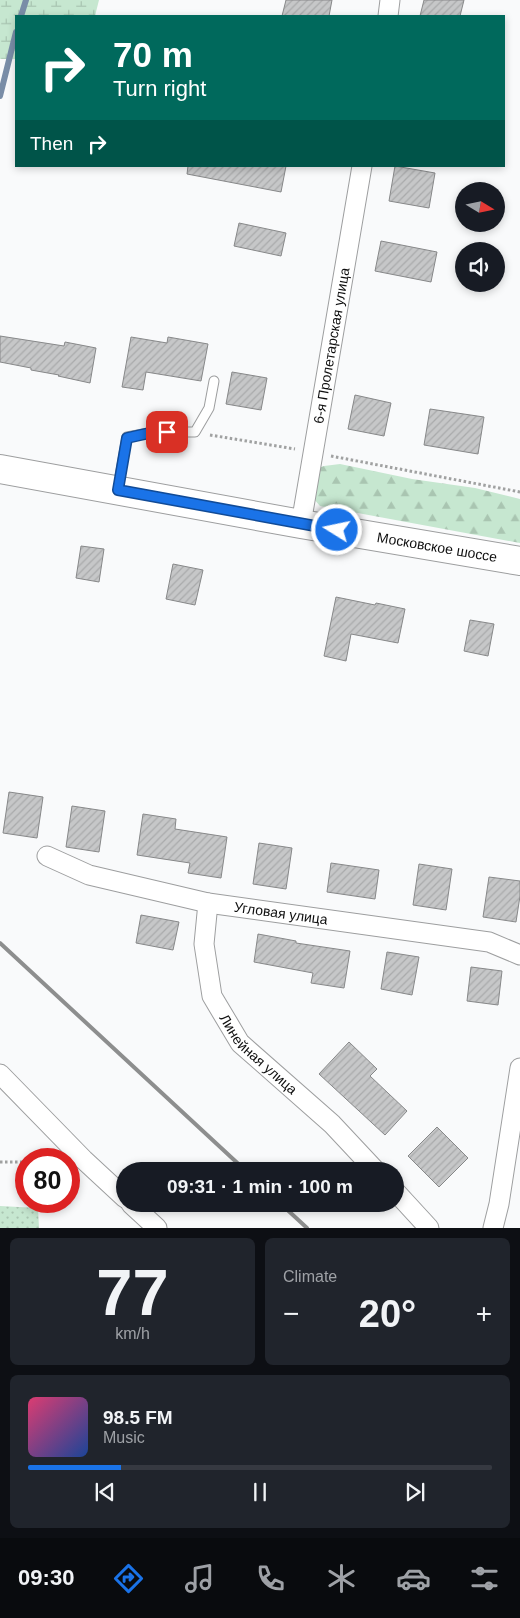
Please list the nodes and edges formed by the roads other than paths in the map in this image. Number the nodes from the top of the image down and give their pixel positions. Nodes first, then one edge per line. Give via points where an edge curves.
1 (390, 0) edge
2 (388, 15) edge
3 (362, 167) edge
4 (214, 381) dead end
5 (0, 468) edge
6 (118, 490) junction
7 (301, 524) junction
8 (520, 561) edge
9 (47, 856) dead end
10 (208, 904) junction
11 (520, 955) edge
12 (520, 1068) edge
13 (0, 1074) edge
14 (368, 1162) edge
15 (116, 1190) edge
16 (404, 1201) edge
17 (140, 1212) edge
18 (157, 1228) edge
19 (429, 1228) edge
20 (492, 1228) edge

1 - 2 street
3 - 7 street, 6-я Пролетарская улица
4 - 6 lane via 209,408 194,432 154,432 127,438
5 - 6 highway, Московское шоссе
6 - 7 highway, Московское шоссе
7 - 8 highway, Московское шоссе
9 - 10 street, Угловая улица via 89,875
10 - 11 street, Угловая улица via 489,942
10 - 14 street, Линейная улица via 204,944 212,996 240,1043 332,1124
12 - 20 street via 499,1204
13 - 15 street
16 - 19 street
17 - 18 street

